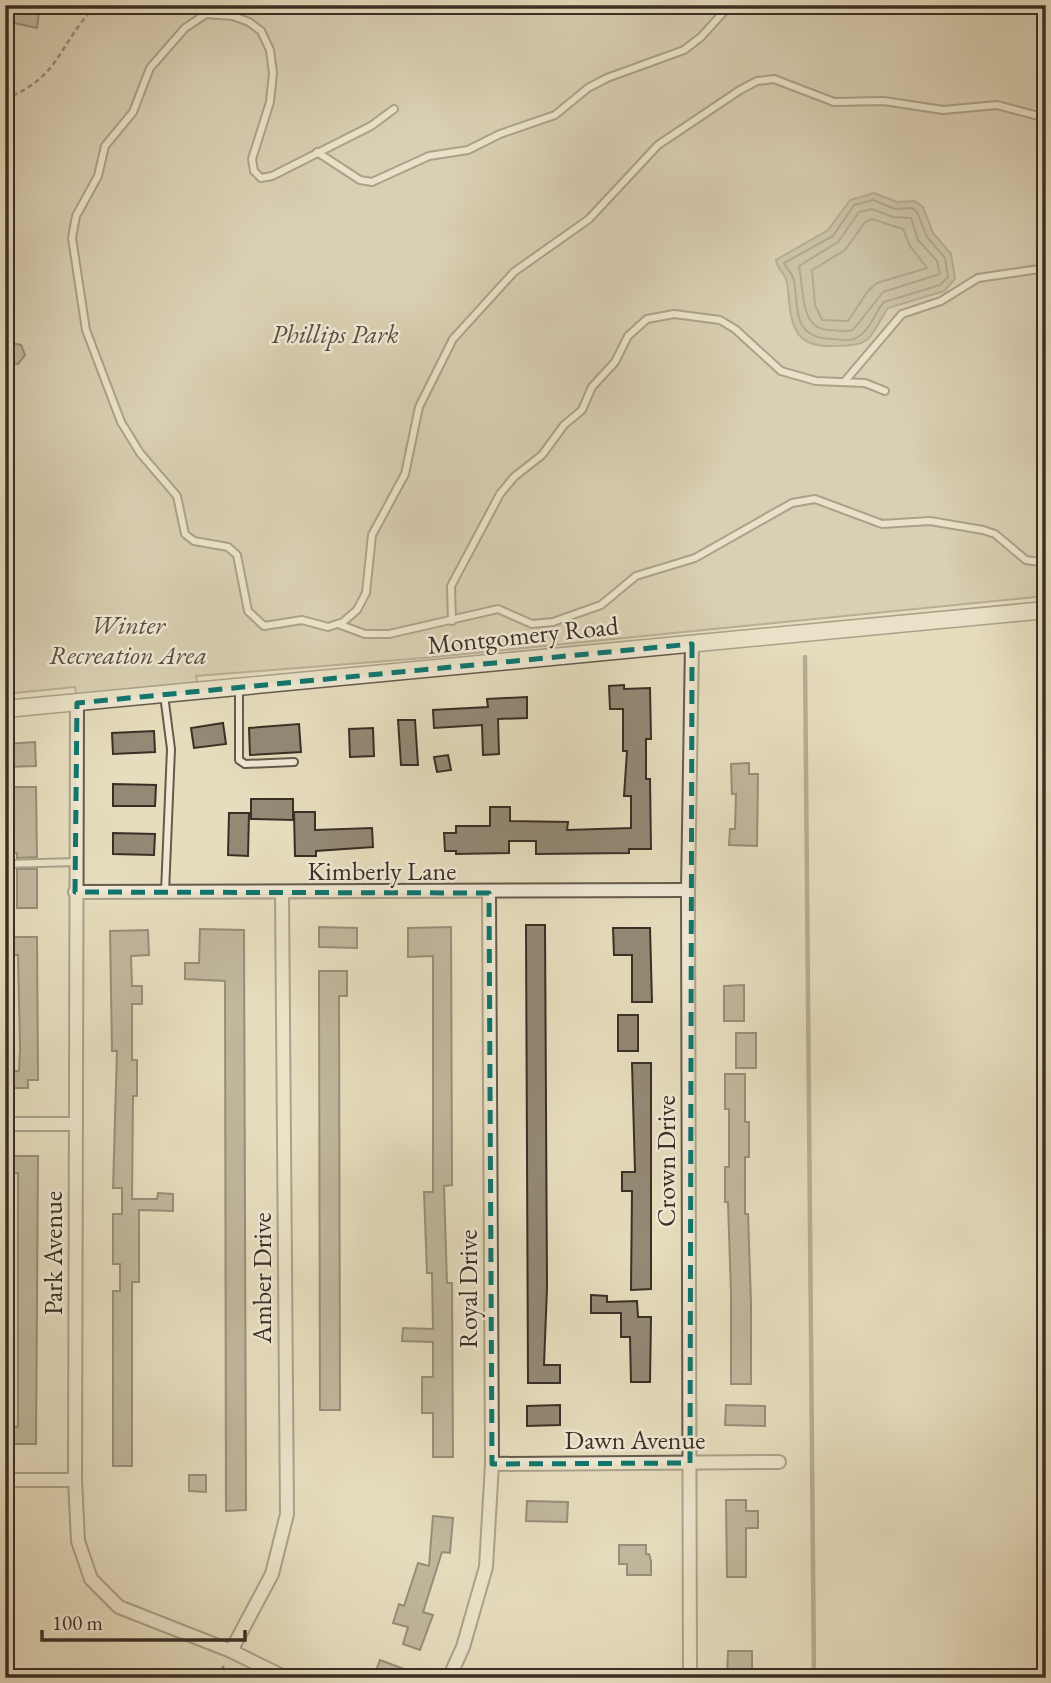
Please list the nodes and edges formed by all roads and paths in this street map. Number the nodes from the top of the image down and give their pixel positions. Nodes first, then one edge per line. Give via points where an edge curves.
1 (97, 5) edge
2 (730, 5) edge
3 (5, 99) edge
4 (394, 109) dead end
5 (1046, 118) edge
6 (317, 152) junction
7 (1046, 268) edge
8 (845, 381) junction
9 (885, 391) dead end
10 (1046, 563) edge
11 (1046, 610) edge
12 (452, 621) junction
13 (338, 624) junction
14 (692, 644) junction
15 (239, 687) junction
16 (164, 695) junction
17 (77, 703) junction
18 (5, 709) edge
19 (294, 762) dead end
20 (76, 862) junction
21 (5, 864) edge
22 (688, 890) junction
23 (75, 892) junction
24 (165, 892) junction
25 (282, 893) junction
26 (489, 893) junction
27 (5, 1124) edge
28 (76, 1124) junction
29 (779, 1462) dead end
30 (690, 1463) junction
31 (492, 1464) junction
32 (5, 1480) edge
33 (75, 1480) junction
34 (229, 1656) junction
35 (218, 1678) edge
36 (286, 1678) edge
37 (449, 1678) edge
38 (690, 1678) edge

1 - 3 path via 71,36 54,67
2 - 6 lane via 684,50 607,78 547,119 468,150 429,156 372,182 351,175
4 - 6 lane via 371,126
5 - 13 lane via 997,105 943,110 884,101 834,102 781,80 765,79 667,138 589,219 514,272 453,339 419,407 405,474 372,535 364,600 353,615
6 - 13 lane via 266,178 258,175 252,159 270,102 270,50 261,31 249,22 206,14 193,20 150,68 133,112 105,146 98,176 76,216 72,238 86,331 111,398 140,453 177,496 185,534 194,541 233,550 248,611 259,623 274,626 302,620 324,626
7 - 8 lane via 978,278 942,301 908,311 896,319
8 - 9 lane
8 - 12 lane via 805,379 781,370 720,320 674,314 647,319 633,330 615,362 592,387 582,410 500,494 451,586
10 - 12 lane via 1026,560 983,530 930,520 882,524 809,498 687,562 636,576 601,605 553,622 532,624 498,609
11 - 14 street, Montgomery Road
12 - 13 lane via 376,635
14 - 15 street, Montgomery Road
14 - 22 street, Crown Drive
15 - 16 street, Montgomery Road
15 - 19 lane via 239,760 245,764
16 - 17 street, Montgomery Road
16 - 24 lane via 171,749
17 - 18 street, Montgomery Road
17 - 20 street, Park Avenue
20 - 21 lane
20 - 23 street, Park Avenue
22 - 26 street, Kimberly Lane
22 - 30 street, Crown Drive
23 - 24 street, Kimberly Lane
23 - 28 street, Park Avenue
24 - 25 street, Kimberly Lane
25 - 26 street, Kimberly Lane
25 - 34 street, Amber Drive via 287,1514 272,1574
26 - 31 street, Royal Drive
27 - 28 street
28 - 33 street, Park Avenue
29 - 30 street, Dawn Avenue
30 - 31 street, Dawn Avenue
30 - 38 street, Crown Drive
31 - 37 street, Royal Drive via 486,1567
32 - 33 street
33 - 34 street, Park Avenue via 78,1541 91,1579 119,1607
34 - 35 path
34 - 36 street, Park Avenue

